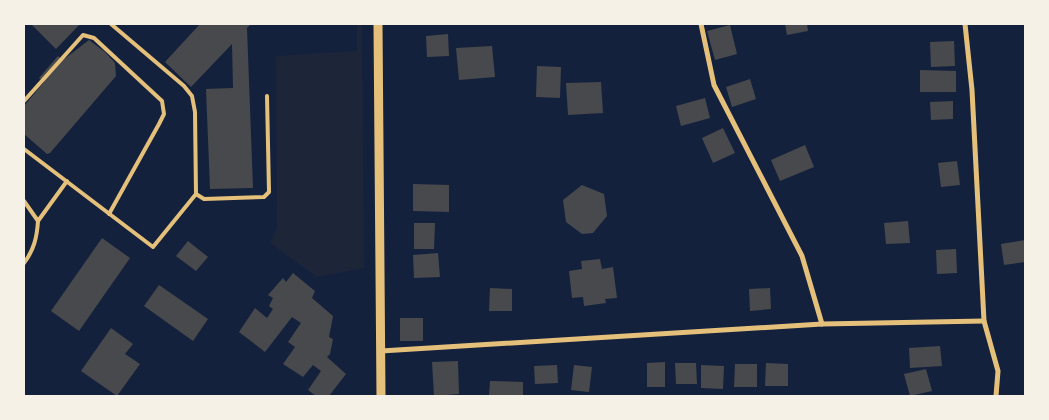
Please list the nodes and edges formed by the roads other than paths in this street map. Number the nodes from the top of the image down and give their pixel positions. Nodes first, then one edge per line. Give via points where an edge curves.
1 (111, 24) edge
2 (378, 24) edge
3 (701, 24) edge
4 (965, 24) edge
5 (267, 96) dead end
6 (24, 102) edge
7 (24, 149) edge
8 (67, 181) junction
9 (196, 194) junction
10 (24, 201) edge
11 (109, 214) junction
12 (38, 221) junction
13 (24, 263) edge
14 (984, 320) junction
15 (822, 324) junction
16 (381, 351) junction
17 (381, 396) edge
18 (996, 396) edge

1 - 9 lane via 192,96
2 - 16 street
3 - 15 street via 714,85 802,256
4 - 14 street via 972,90
5 - 9 lane via 269,192 264,197 204,199
6 - 11 lane via 83,35 94,38 162,101 164,114
7 - 8 lane
8 - 11 lane
8 - 12 lane
9 - 11 lane via 153,247
10 - 12 lane
12 - 13 lane via 31,255
14 - 15 street
14 - 18 street via 998,371
15 - 16 street
16 - 17 street

